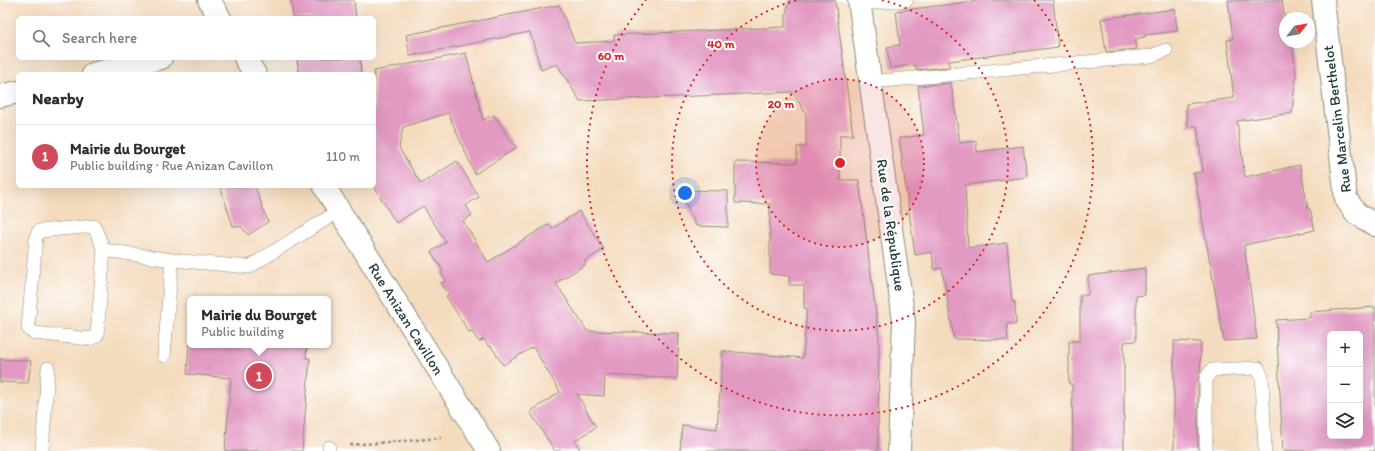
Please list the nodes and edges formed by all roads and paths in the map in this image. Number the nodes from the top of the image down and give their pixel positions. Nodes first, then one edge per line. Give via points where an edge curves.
1 (209, 0) edge
2 (907, 0) edge
3 (1323, 0) edge
4 (859, 2) edge
5 (219, 16) edge
6 (1166, 50) dead end
7 (152, 60) edge
8 (246, 60) edge
9 (102, 72) edge
10 (254, 72) edge
11 (870, 82) junction
12 (16, 92) edge
13 (0, 96) edge
14 (325, 188) edge
15 (339, 211) junction
16 (1375, 225) edge
17 (104, 250) junction
18 (172, 260) junction
19 (164, 356) dead end
20 (48, 368) dead end
21 (441, 438) dead end
22 (329, 449) edge
23 (42, 451) edge
24 (489, 451) edge
25 (899, 451) edge
26 (1206, 451) edge
27 (1265, 451) edge

1 - 5 street
2 - 4 lane
3 - 16 street, Rue Marcelin Berthelot via 1346,199 1356,213
4 - 11 street, Rue de la République
6 - 11 lane via 1151,56
7 - 9 street
8 - 10 street
11 - 25 street, Rue de la République via 904,321
12 - 13 street
14 - 15 street, Rue Anizan Cavillon
15 - 18 lane via 249,267
15 - 24 street, Rue Anizan Cavillon
17 - 17 lane via 94,226 39,231 36,237 28,328 34,333 90,339 97,335
17 - 18 lane
18 - 19 lane
20 - 23 lane
21 - 22 path
26 - 27 lane via 1206,378 1212,370 1258,368 1262,377

